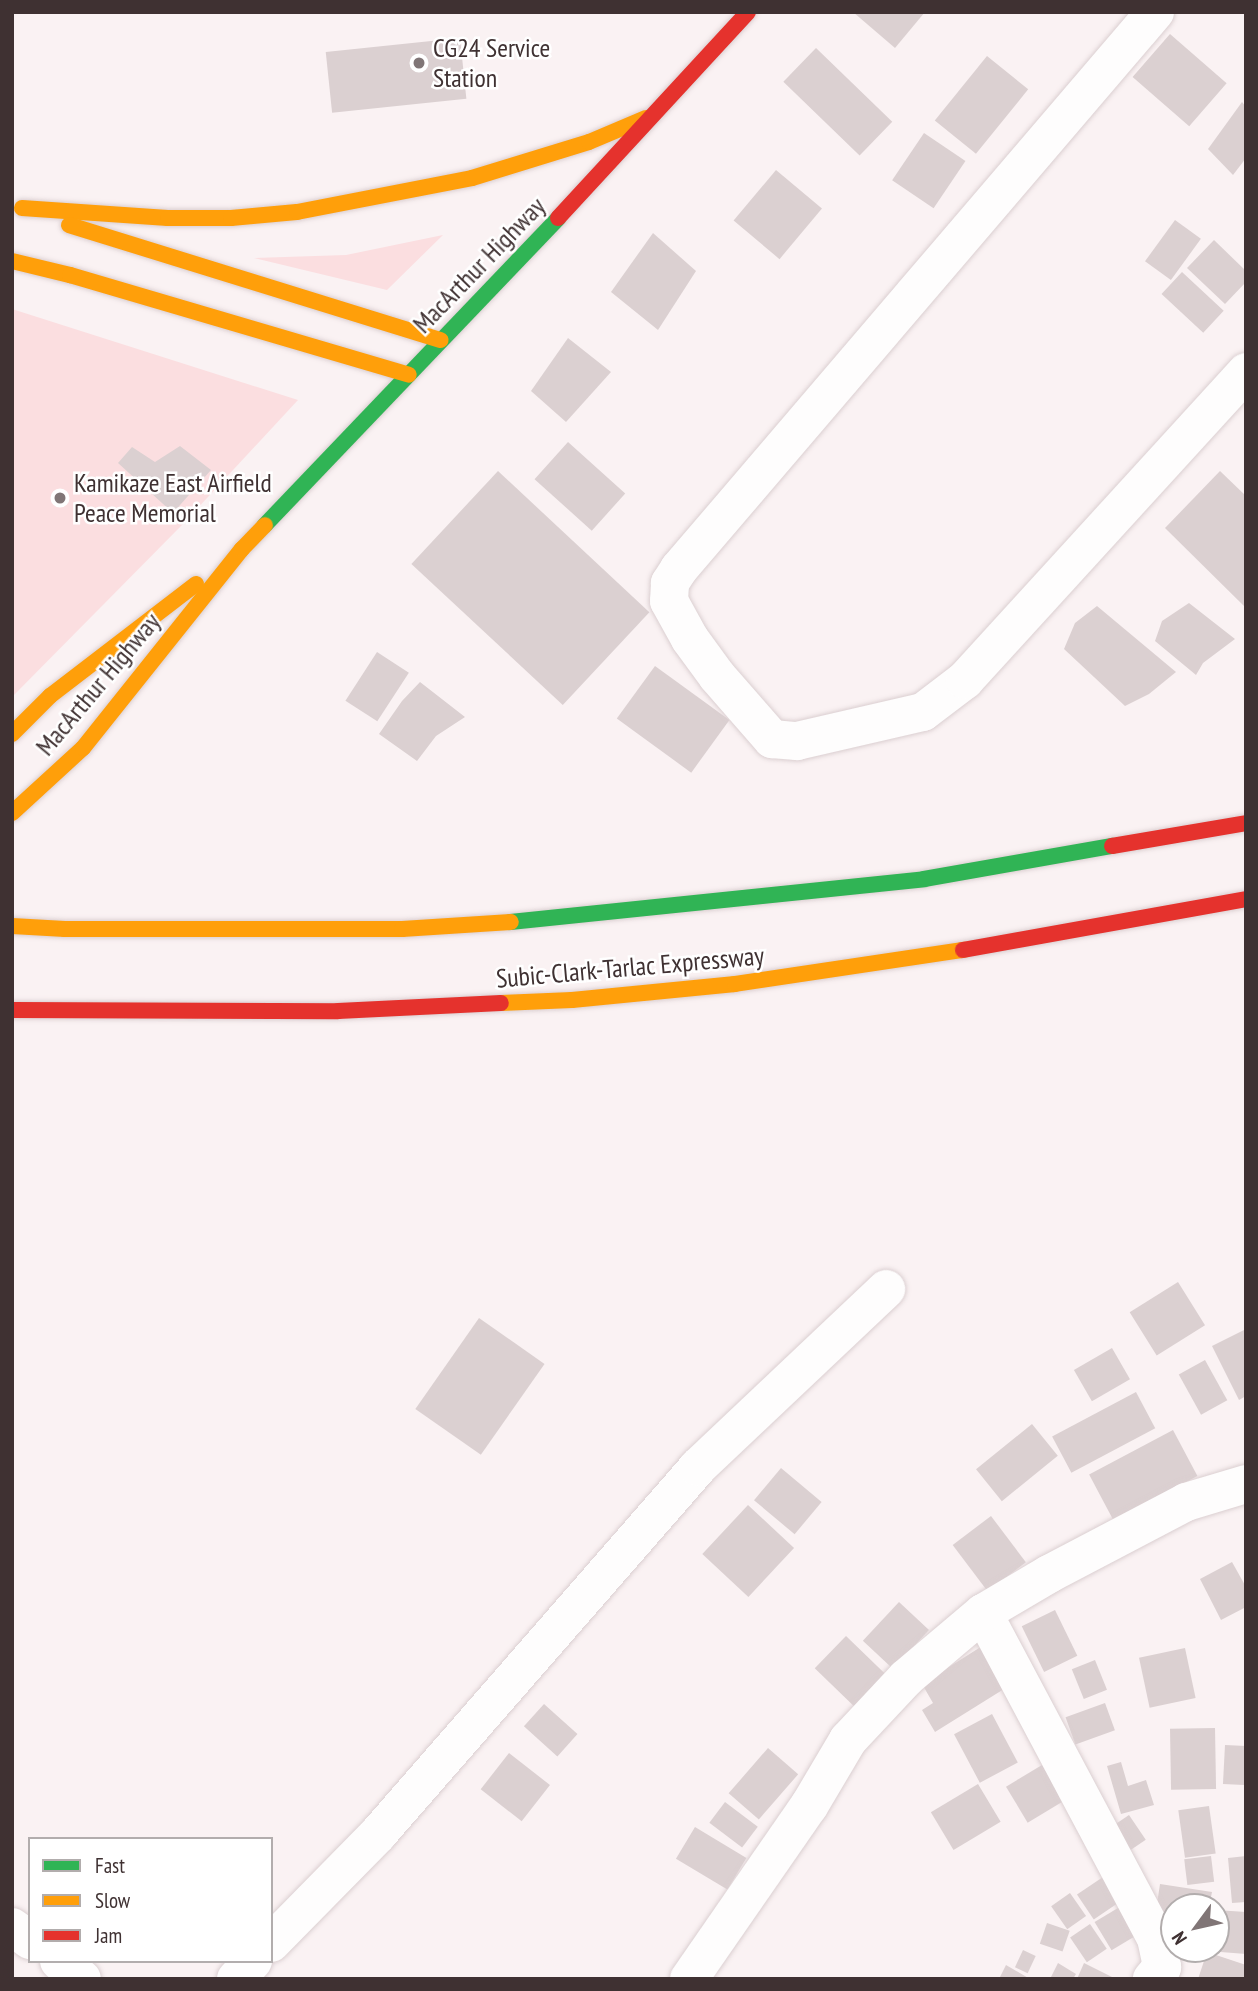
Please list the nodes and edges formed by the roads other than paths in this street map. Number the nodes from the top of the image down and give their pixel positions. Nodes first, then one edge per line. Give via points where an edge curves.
1 (748, 12) edge
2 (1155, 12) edge
3 (659, 112) junction
4 (17, 207) edge
5 (12, 261) edge
6 (442, 340) junction
7 (1246, 372) edge
8 (409, 375) junction
9 (242, 549) junction
10 (12, 734) edge
11 (12, 813) edge
12 (1246, 823) edge
13 (1246, 899) edge
14 (12, 926) edge
15 (12, 1010) edge
16 (886, 1289) dead end
17 (1246, 1484) edge
18 (983, 1613) junction
19 (12, 1927) edge
20 (28, 1939) edge
21 (273, 1941) edge
22 (62, 1963) edge
23 (251, 1963) edge
24 (82, 1979) edge
25 (236, 1979) edge
26 (689, 1979) edge
27 (1152, 1979) edge

1 - 3 highway, MacArthur Highway
2 - 7 street via 679,569 670,583 669,601 717,676 772,739 797,741 923,712 965,680
3 - 4 highway via 589,142 472,178 297,212 167,218
3 - 6 highway, MacArthur Highway
4 - 6 highway
5 - 8 highway
6 - 8 highway, MacArthur Highway
8 - 9 highway, MacArthur Highway
9 - 10 highway, MacArthur Highway via 50,696
9 - 11 highway, MacArthur Highway via 83,748
12 - 14 highway, Subic-Clark-Tarlac Expressway via 924,878 630,913 402,929
13 - 15 highway, Subic-Clark-Tarlac Expressway via 890,963 572,1000 338,1011
16 - 21 street via 698,1466 378,1834
17 - 18 street via 1186,1502
18 - 26 street via 906,1678 848,1740 809,1805
18 - 27 street via 1156,1938 1162,1967
19 - 20 street
22 - 24 street
23 - 25 street

